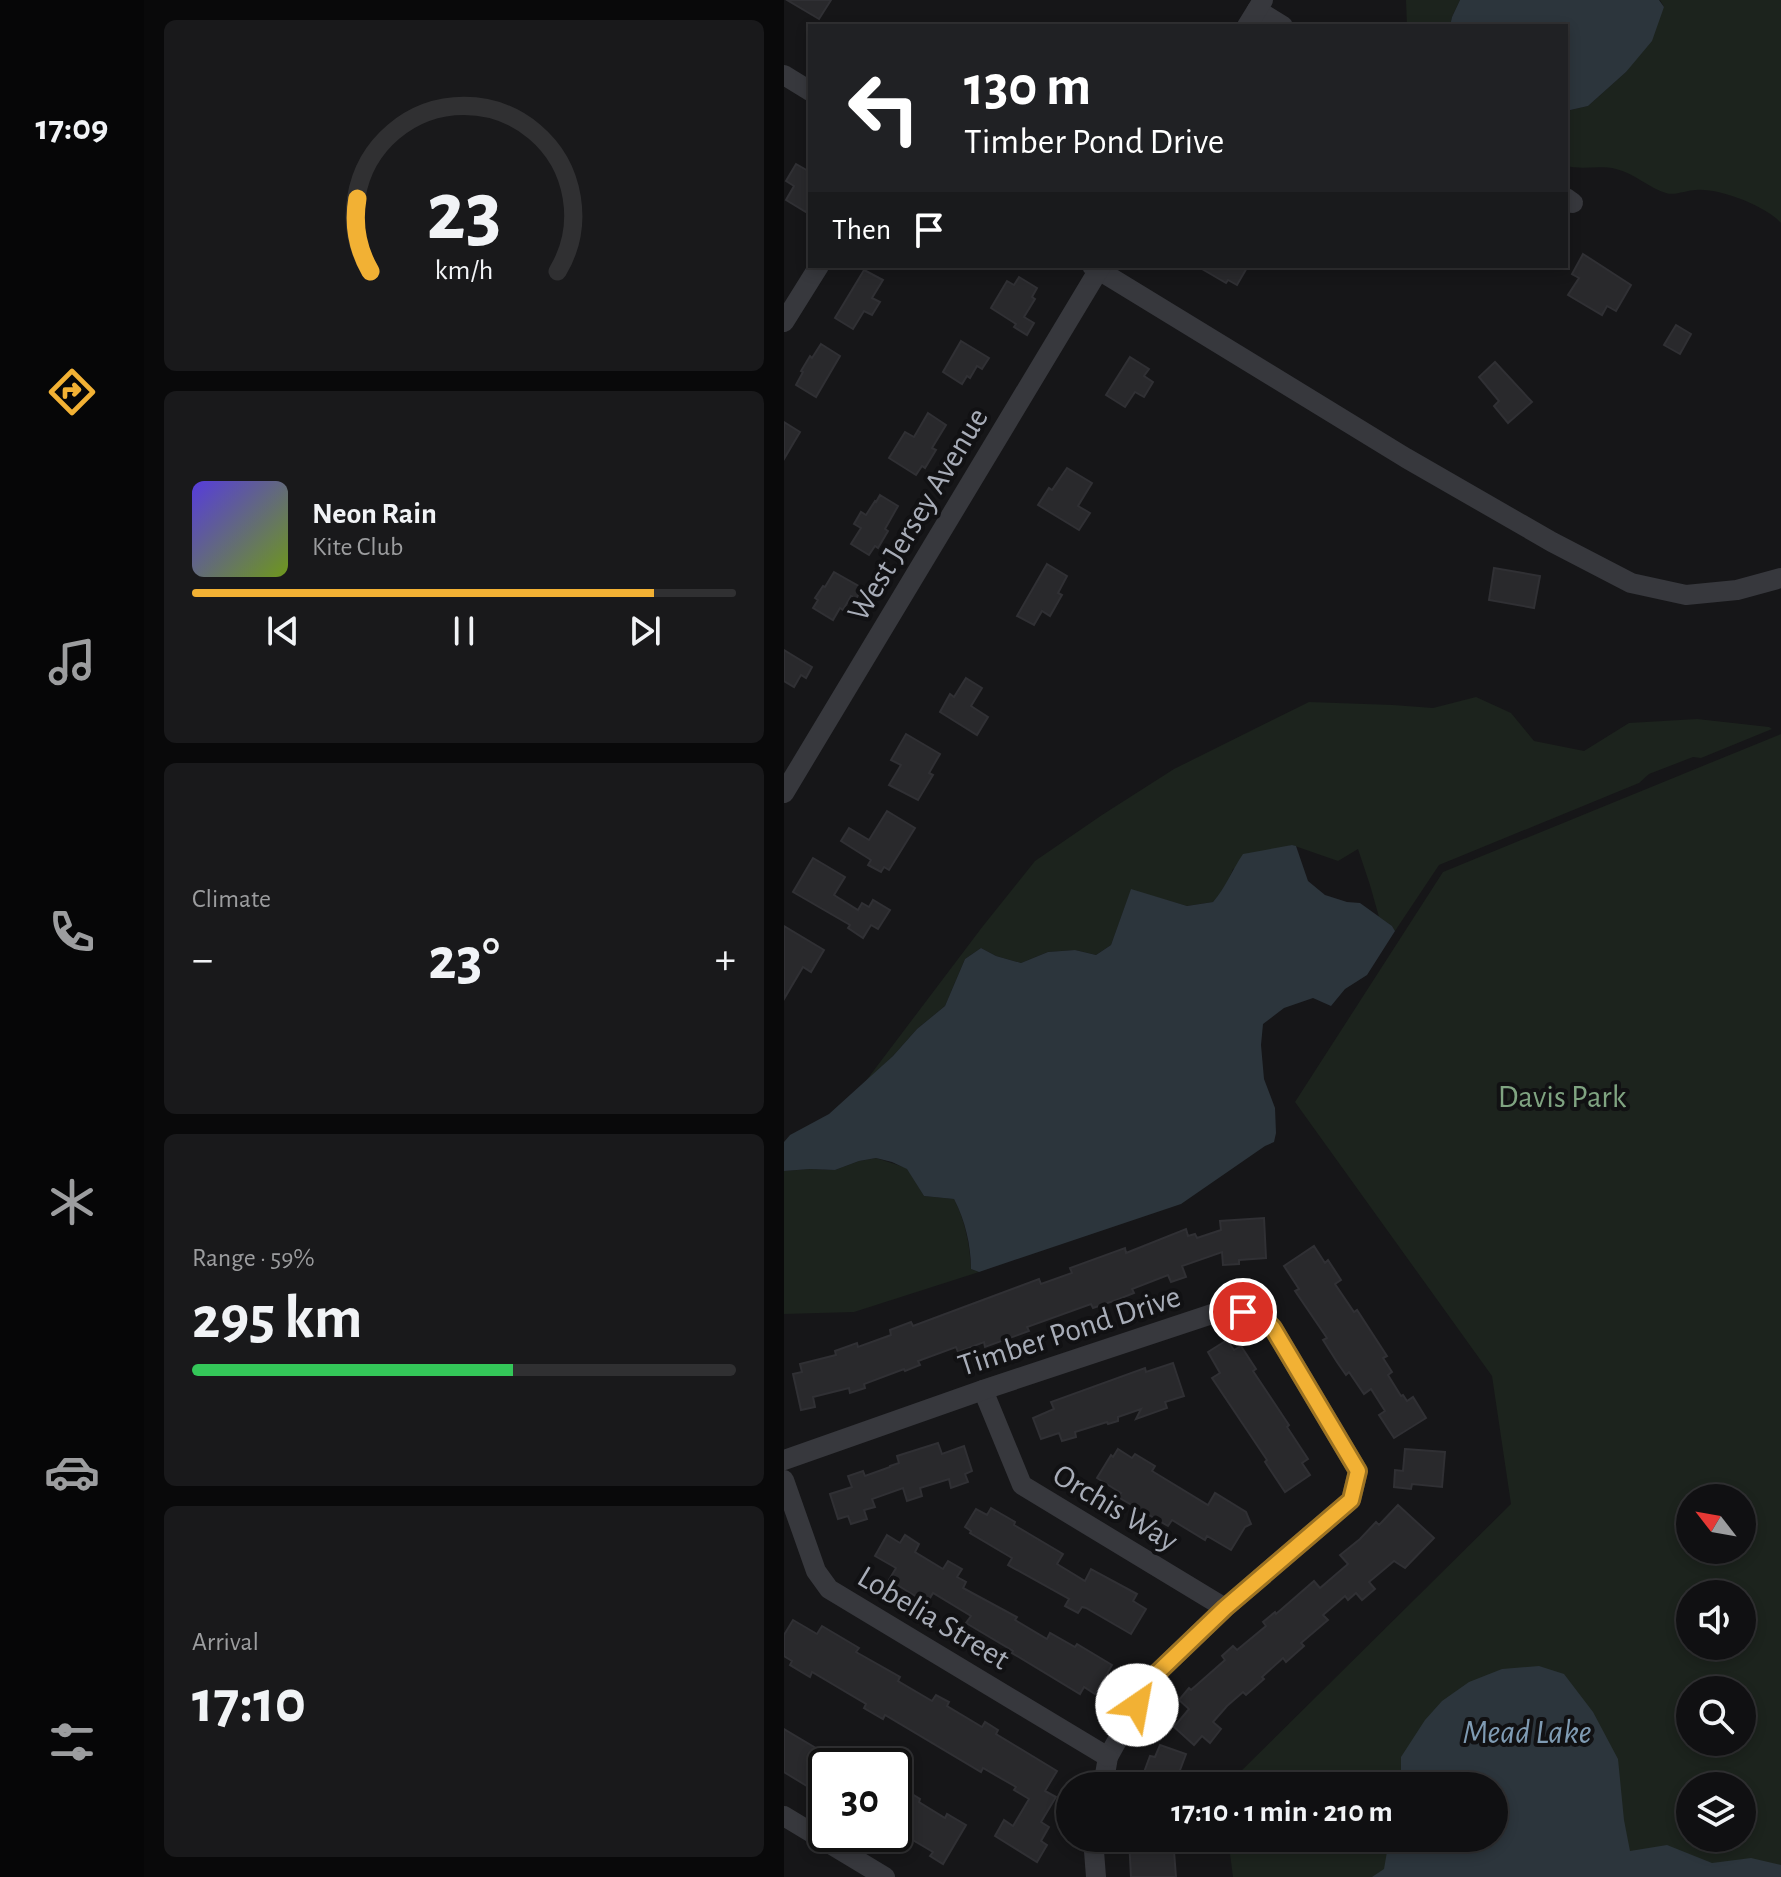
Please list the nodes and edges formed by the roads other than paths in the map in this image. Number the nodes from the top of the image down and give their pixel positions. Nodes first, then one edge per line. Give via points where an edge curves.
1 (1256, 12) edge
2 (1279, 24) edge
3 (784, 75) edge
4 (808, 90) edge
5 (818, 268) edge
6 (1096, 268) edge
7 (1099, 268) edge
8 (784, 322) edge
9 (1781, 578) edge
10 (784, 793) edge
11 (983, 1390) junction
12 (784, 1460) edge
13 (784, 1480) edge
14 (1225, 1608) junction
15 (1108, 1757) junction
16 (1105, 1772) edge
17 (784, 1816) edge
18 (1094, 1852) edge
19 (885, 1877) edge
20 (1096, 1877) edge

1 - 2 street
3 - 4 street
5 - 8 street
6 - 10 street, West Jersey Avenue
7 - 9 street via 1419,466 1631,583 1686,595 1737,590
11 - 12 street, Timber Pond Drive
11 - 14 street, Orchis Way via 1022,1485
11 - 14 street, Timber Pond Drive via 1227,1309 1259,1314 1273,1328 1358,1471 1351,1500
13 - 15 street, Lobelia Street via 816,1571 829,1589
14 - 15 street, Timber Pond Drive via 1152,1678
15 - 16 street, Timber Pond Drive
17 - 19 street
18 - 20 street

